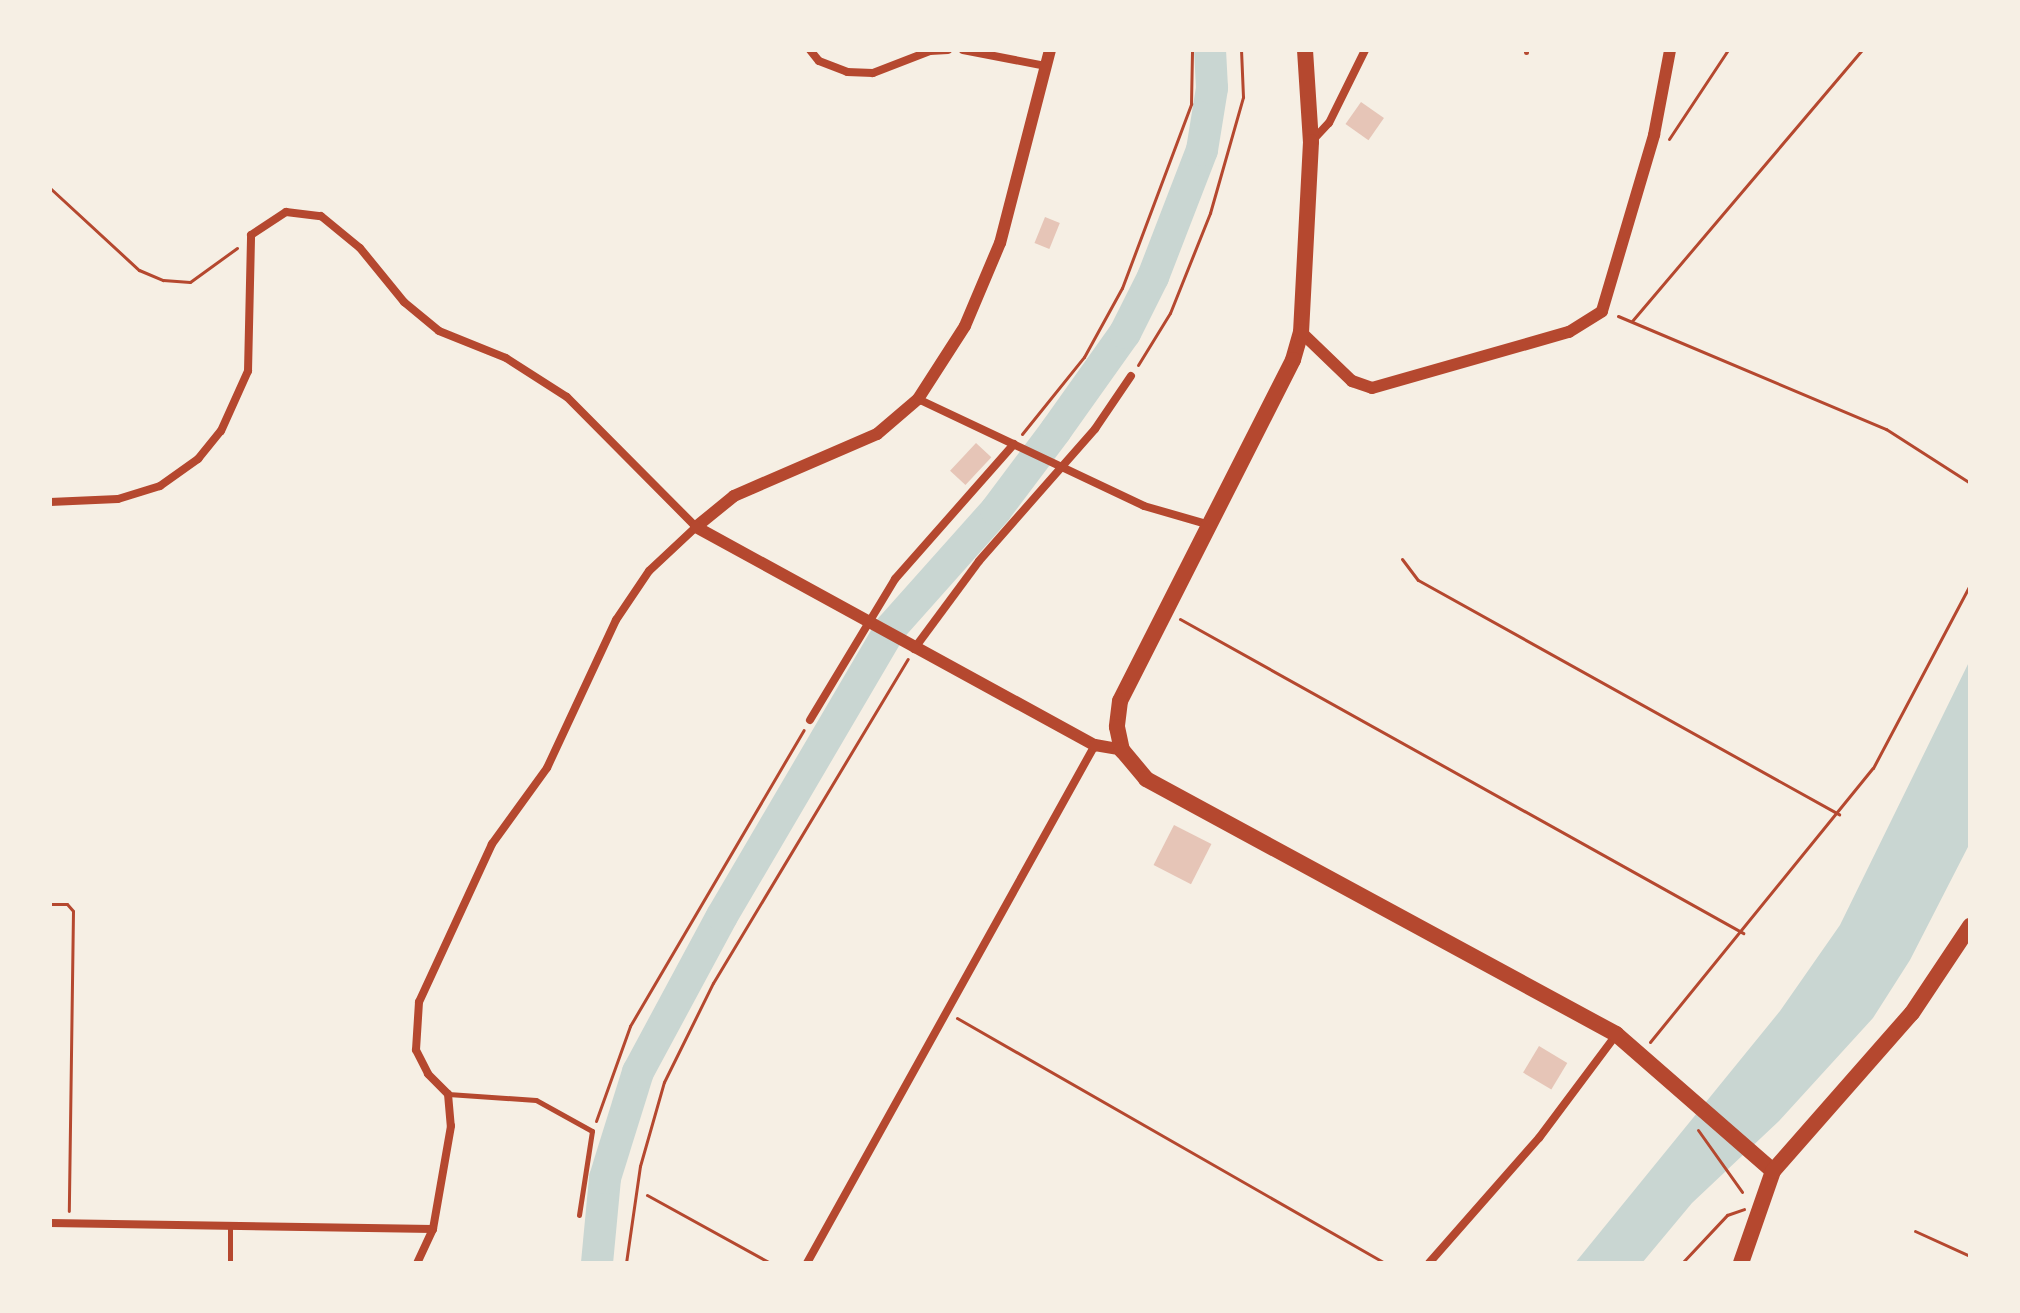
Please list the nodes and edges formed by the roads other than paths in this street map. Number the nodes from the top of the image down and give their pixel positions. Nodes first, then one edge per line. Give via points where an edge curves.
1 (810, 50) edge
2 (948, 50) edge
3 (963, 50) edge
4 (1050, 50) edge
5 (1305, 50) edge
6 (1365, 50) edge
7 (1670, 50) edge
8 (1046, 66) junction
9 (1311, 142) junction
10 (1301, 332) junction
11 (1131, 376) road end
12 (918, 399) junction
13 (1014, 444) junction
14 (1062, 466) junction
15 (50, 502) edge
16 (1211, 525) junction
17 (696, 527) junction
18 (870, 624) junction
19 (914, 649) junction
20 (810, 720) road end
21 (1095, 745) junction
22 (1122, 750) junction
23 (1970, 926) edge
24 (1616, 1034) junction
25 (448, 1094) junction
26 (1773, 1171) junction
27 (579, 1215) dead end
28 (50, 1223) edge
29 (230, 1227) junction
30 (433, 1229) junction
31 (230, 1263) edge
32 (417, 1263) edge
33 (807, 1263) edge
34 (1429, 1263) edge
35 (1741, 1263) edge

1 - 2 street via 819,61 847,72 873,73 930,51
3 - 8 street
4 - 8 street
5 - 9 main road
6 - 9 street via 1329,123
7 - 10 street via 1646,164 1602,311 1569,332 1372,388 1352,381
8 - 12 street via 984,284 965,326
9 - 10 main road
10 - 16 main road via 1293,360
11 - 14 street
12 - 13 street
12 - 17 street via 877,434 734,496
13 - 14 street
13 - 18 street via 903,568
14 - 16 street via 1144,506
14 - 19 street via 979,561
15 - 17 street via 118,499 160,486 198,459 221,431 248,371 251,235 286,212 321,216 360,248 404,302 439,331 506,358 567,397
16 - 22 main road via 1120,701 1117,727
17 - 18 street
17 - 25 street via 649,571 616,620 547,768 492,844 419,1002 416,1050 428,1074
18 - 19 street
18 - 20 street
19 - 21 street
21 - 22 street
21 - 33 street
22 - 24 main road via 1146,779
23 - 26 main road via 1912,1013
24 - 26 main road via 1646,1050
24 - 34 street via 1539,1138
25 - 27 lane via 536,1100 592,1131
25 - 30 street via 451,1126
26 - 35 main road
28 - 29 street
29 - 30 street
29 - 31 lane
30 - 32 street

